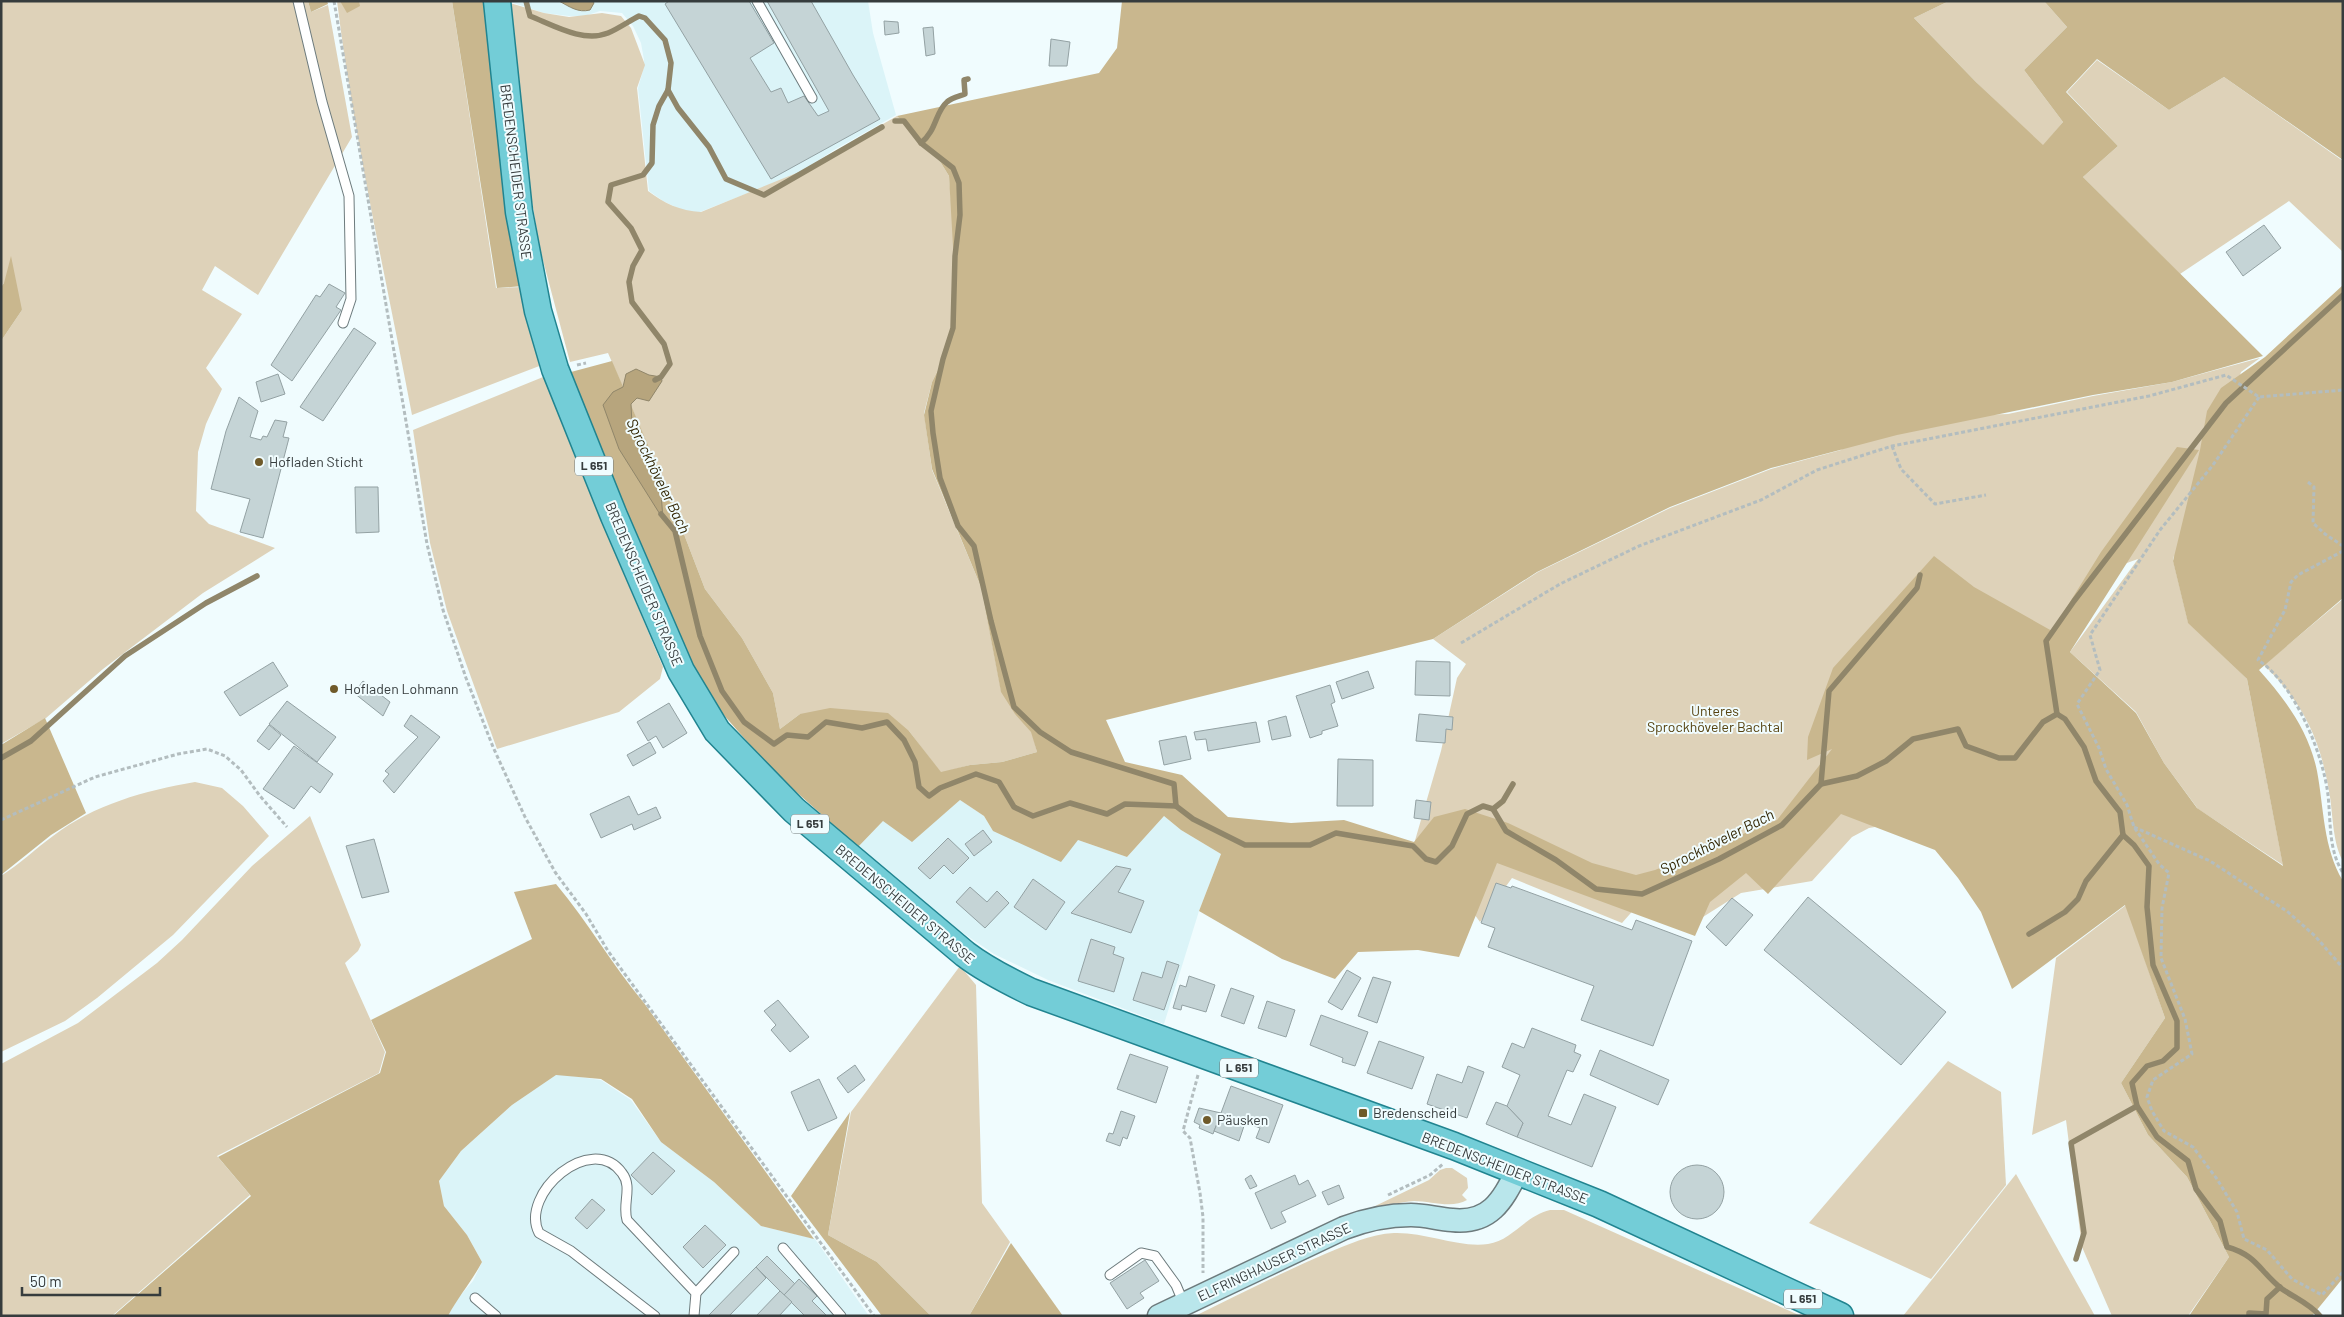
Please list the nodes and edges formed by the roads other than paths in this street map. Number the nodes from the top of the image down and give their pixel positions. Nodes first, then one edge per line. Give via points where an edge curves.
1 (298, 1) edge
2 (497, 1) edge
3 (757, 1) edge
4 (812, 98) dead end
5 (343, 323) dead end
6 (1517, 1172) junction
7 (783, 1248) dead end
8 (734, 1252) dead end
9 (1110, 1275) dead end
10 (696, 1293) junction
11 (475, 1298) dead end
12 (1194, 1299) junction
13 (496, 1316) edge
14 (654, 1316) edge
15 (694, 1316) edge
16 (841, 1316) edge
17 (1159, 1316) edge
18 (1840, 1316) edge

1 - 5 lane via 348,196 351,300
2 - 6 main road, BREDENSCHEIDER STRASSE / L 651 via 520,220 538,311 555,369 614,516 682,671 717,731 794,810 985,969 1031,992 1454,1146
3 - 4 lane
6 - 12 main road, ELFRINGHAUSER STRASSE via 1501,1202 1488,1214 1471,1220 1412,1214 1366,1220
6 - 18 main road, BREDENSCHEIDER STRASSE / L 651 via 1598,1204
7 - 16 lane
8 - 10 lane
9 - 12 lane via 1141,1253 1155,1256 1176,1285
10 - 14 lane via 627,1220 624,1206 628,1184 622,1173 605,1159 590,1158 570,1166 550,1185 538,1205 535,1216 539,1233 571,1251
10 - 15 lane
11 - 13 lane
12 - 17 main road, ELFRINGHAUSER STRASSE

